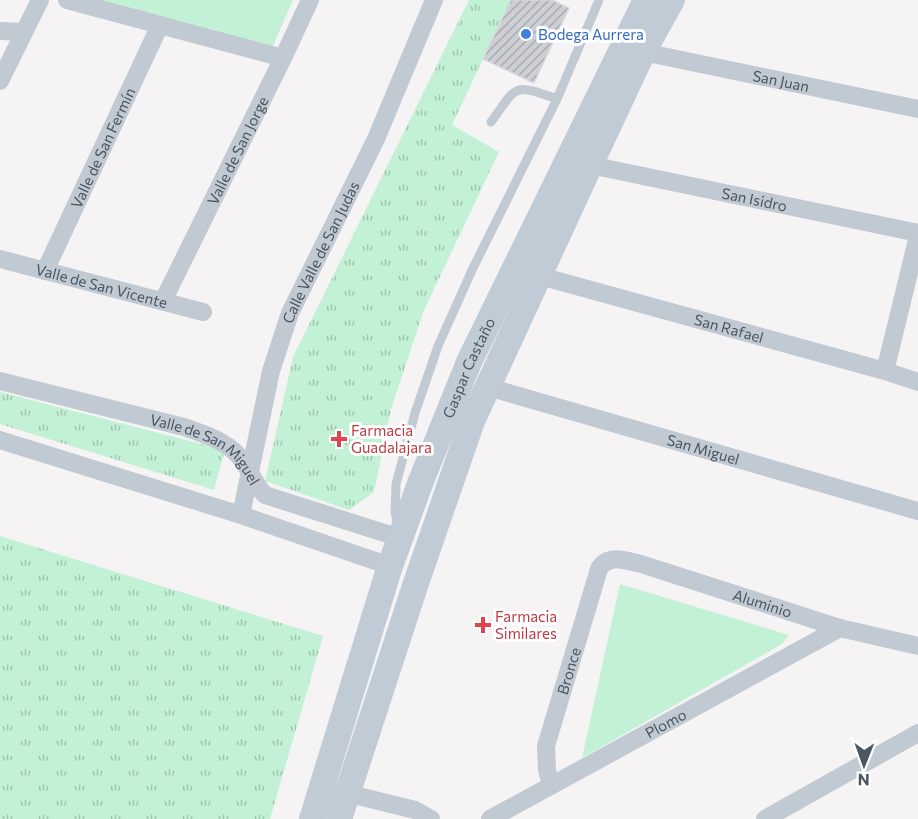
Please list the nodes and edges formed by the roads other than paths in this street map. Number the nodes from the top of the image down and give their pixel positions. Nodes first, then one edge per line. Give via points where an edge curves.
1 (40, 0) edge
2 (67, 0) edge
3 (310, 0) edge
4 (434, 0) edge
5 (599, 0) edge
6 (646, 0) edge
7 (672, 0) edge
8 (160, 25) junction
9 (0, 31) edge
10 (22, 32) junction
11 (643, 52) junction
12 (283, 58) junction
13 (0, 81) edge
14 (557, 99) junction
15 (918, 109) edge
16 (491, 122) dead end
17 (590, 165) junction
18 (918, 235) edge
19 (0, 259) edge
20 (45, 271) junction
21 (540, 276) junction
22 (163, 301) junction
23 (202, 312) dead end
24 (885, 371) junction
25 (0, 381) edge
26 (918, 382) edge
27 (488, 387) junction
28 (0, 440) edge
29 (249, 470) junction
30 (918, 511) edge
31 (241, 515) junction
32 (402, 535) junction
33 (606, 561) joint
34 (390, 566) junction
35 (840, 628) junction
36 (918, 646) edge
37 (918, 733) edge
38 (551, 785) junction
39 (321, 788) junction
40 (349, 793) junction
41 (312, 819) edge
42 (339, 819) edge
43 (431, 819) edge
44 (490, 819) edge
45 (765, 819) edge

1 - 10 street
2 - 8 street
3 - 12 street, Valle de San Jorge
4 - 29 street, Calle Valle de San Judas via 376,140 290,313 271,371
5 - 14 lane
6 - 32 main road, Gaspar Castaño via 469,362
7 - 11 main road, Gaspar Castaño
8 - 12 street
8 - 20 street, Valle de San Fermín
9 - 10 street
10 - 13 street
11 - 15 street, San Juan
11 - 17 main road, Gaspar Castaño
12 - 22 street, Valle de San Jorge
14 - 16 lane via 527,88 518,89
14 - 32 lane via 438,346 396,484 395,513
17 - 18 street, San Isidro
17 - 21 main road, Gaspar Castaño
18 - 24 street
19 - 20 street, Valle de San Vicente
20 - 22 street, Valle de San Vicente
21 - 24 street, San Rafael
21 - 27 main road, Gaspar Castaño
22 - 23 street, Valle de San Vicente
24 - 26 street, San Rafael
25 - 29 street, Valle de San Miguel via 210,436 234,449
27 - 30 street, San Miguel
27 - 40 main road, Gaspar Castaño via 472,421 416,583
28 - 31 street, Valle de San Miguel
29 - 31 street, Calle Valle de San Judas
29 - 32 street, Valle de San Miguel via 265,495
31 - 34 street, Valle de San Miguel
32 - 34 main road, Gaspar Castaño
33 - 35 street, Aluminio via 620,559 641,564
33 - 38 street, Bronce via 599,569 546,746
34 - 39 main road, Gaspar Castaño
35 - 36 street, Aluminio
35 - 38 street, Plomo
37 - 45 street
38 - 44 street, Plomo
39 - 40 street
39 - 41 main road, Gaspar Castaño
40 - 42 main road, Gaspar Castaño
40 - 43 street via 415,810

